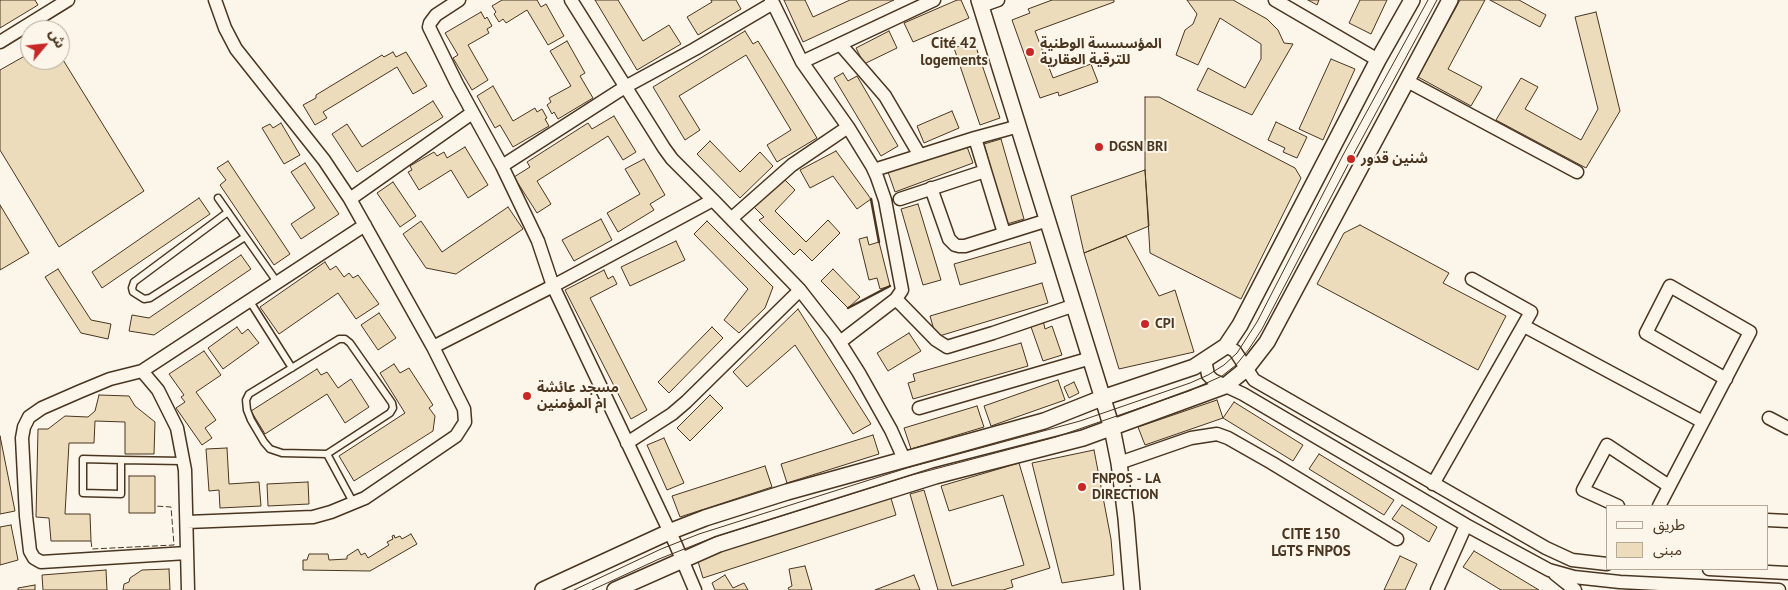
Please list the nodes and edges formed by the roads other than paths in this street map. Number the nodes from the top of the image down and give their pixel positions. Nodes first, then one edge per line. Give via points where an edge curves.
1 (68, 0) edge
2 (215, 0) edge
3 (459, 0) edge
4 (571, 0) edge
5 (934, 0) edge
6 (998, 0) edge
7 (1275, 0) edge
8 (1412, 0) edge
9 (1450, 0) edge
10 (772, 2) edge
11 (980, 3) edge
12 (49, 5) edge
13 (0, 42) edge
14 (840, 44) junction
15 (1378, 60) junction
16 (802, 62) junction
17 (1407, 81) junction
18 (625, 87) junction
19 (472, 113) junction
20 (1019, 126) junction
21 (848, 127) junction
22 (975, 138) junction
23 (919, 154) junction
24 (502, 166) junction
25 (874, 170) junction
26 (985, 171) junction
27 (1577, 172) dead end
28 (931, 188) junction
29 (218, 198) dead end
30 (350, 199) junction
31 (900, 199) dead end
32 (713, 200) junction
33 (228, 212) junction
34 (732, 218) junction
35 (1048, 220) junction
36 (365, 225) junction
37 (1004, 233) junction
38 (245, 237) junction
39 (1472, 280) dead end
40 (277, 282) junction
41 (553, 286) junction
42 (800, 290) junction
43 (896, 299) junction
44 (249, 300) junction
45 (1074, 305) junction
46 (1524, 326) junction
47 (840, 342) junction
48 (1226, 346) junction
49 (433, 347) junction
50 (1091, 358) junction
51 (1205, 360) junction
52 (292, 368) junction
53 (1246, 369) junction
54 (142, 371) junction
55 (1726, 379) junction
56 (1225, 386) junction
57 (1102, 398) junction
58 (919, 408) dead end
59 (1769, 418) dead end
60 (1703, 422) junction
61 (1112, 428) junction
62 (1788, 428) edge
63 (627, 443) junction
64 (327, 454) junction
65 (904, 459) junction
66 (121, 460) junction
67 (183, 462) junction
68 (1119, 463) junction
69 (1433, 484) junction
70 (1669, 486) junction
71 (354, 504) junction
72 (1616, 505) edge
73 (1660, 505) edge
74 (1768, 520) edge
75 (1788, 521) edge
76 (186, 522) junction
77 (1466, 526) junction
78 (669, 532) junction
79 (1397, 539) dead end
80 (187, 553) junction
81 (682, 559) junction
82 (1606, 564) edge
83 (1549, 570) junction
84 (1729, 570) edge
85 (1788, 573) edge
86 (1619, 586) edge
87 (188, 590) edge
88 (543, 590) edge
89 (615, 590) edge
90 (695, 590) edge
91 (1132, 590) edge
92 (1437, 590) edge
93 (1575, 590) edge
94 (1779, 590) edge

1 - 12 street
2 - 30 street via 224,28 236,49 309,140
3 - 19 street via 436,15 429,27
4 - 18 street
5 - 14 street
6 - 11 street
7 - 15 street
8 - 15 street
9 - 17 street
10 - 16 street
10 - 18 street
11 - 20 street
12 - 13 street
14 - 16 street
14 - 23 street via 884,96
15 - 48 street via 1240,325
16 - 21 street
17 - 27 street
17 - 53 street via 1268,342
18 - 24 street
18 - 32 street via 672,159
19 - 24 street
19 - 30 street
20 - 22 street
20 - 35 street
21 - 25 street
21 - 34 street via 792,165
22 - 23 street
22 - 26 street
23 - 25 street
24 - 41 street via 538,241
25 - 43 street via 885,200 902,288
26 - 28 street
26 - 37 street
28 - 31 street
28 - 37 street via 947,234 955,245 965,246
29 - 33 lane
30 - 36 street
32 - 34 street
32 - 41 street
33 - 38 lane
33 - 38 lane via 134,282 133,292 144,299 150,298
34 - 42 street
35 - 37 street
35 - 45 street
36 - 40 street
36 - 49 street
38 - 40 lane
39 - 46 street via 1532,312
40 - 44 street
41 - 49 street
41 - 63 street
42 - 47 street
42 - 63 street via 686,402
43 - 45 street via 940,343 949,347
43 - 47 street
44 - 52 lane
44 - 54 street
45 - 50 street
46 - 60 street
46 - 69 street
47 - 65 street via 873,397
48 - 51 street
48 - 53 street via 1235,351
49 - 71 street via 464,409 465,422 456,436
50 - 57 street
50 - 58 street
51 - 56 street via 1208,375
51 - 57 street via 1194,367
52 - 64 lane via 249,394 246,400 251,420 270,449 282,453
52 - 64 lane via 339,339 345,339 392,403 390,413
53 - 56 street
53 - 69 street via 1254,380
54 - 67 street via 158,390 171,414
54 - 80 street via 110,379 42,408 29,417 22,438 30,551 41,562
55 - 55 street via 1750,332 1670,286 1646,333
55 - 60 street
56 - 61 street
56 - 77 street
57 - 61 street
57 - 65 street via 1044,420
59 - 62 street
60 - 70 street
61 - 68 street
61 - 81 street via 935,476 719,544
63 - 78 street
64 - 71 lane
65 - 78 street via 750,504
66 - 66 lane via 83,459 83,493 121,494
66 - 67 lane
67 - 76 street
68 - 79 street via 1191,438 1217,434 1272,463
68 - 91 street
69 - 82 street via 1546,548 1572,560
70 - 72 street via 1607,445 1583,490
70 - 73 street
71 - 76 street via 313,517
74 - 75 street
76 - 80 street
77 - 83 street
77 - 92 street
78 - 81 street
78 - 88 street
80 - 87 street
81 - 89 street
81 - 90 street
83 - 86 street
83 - 93 street
84 - 85 street
86 - 94 street

